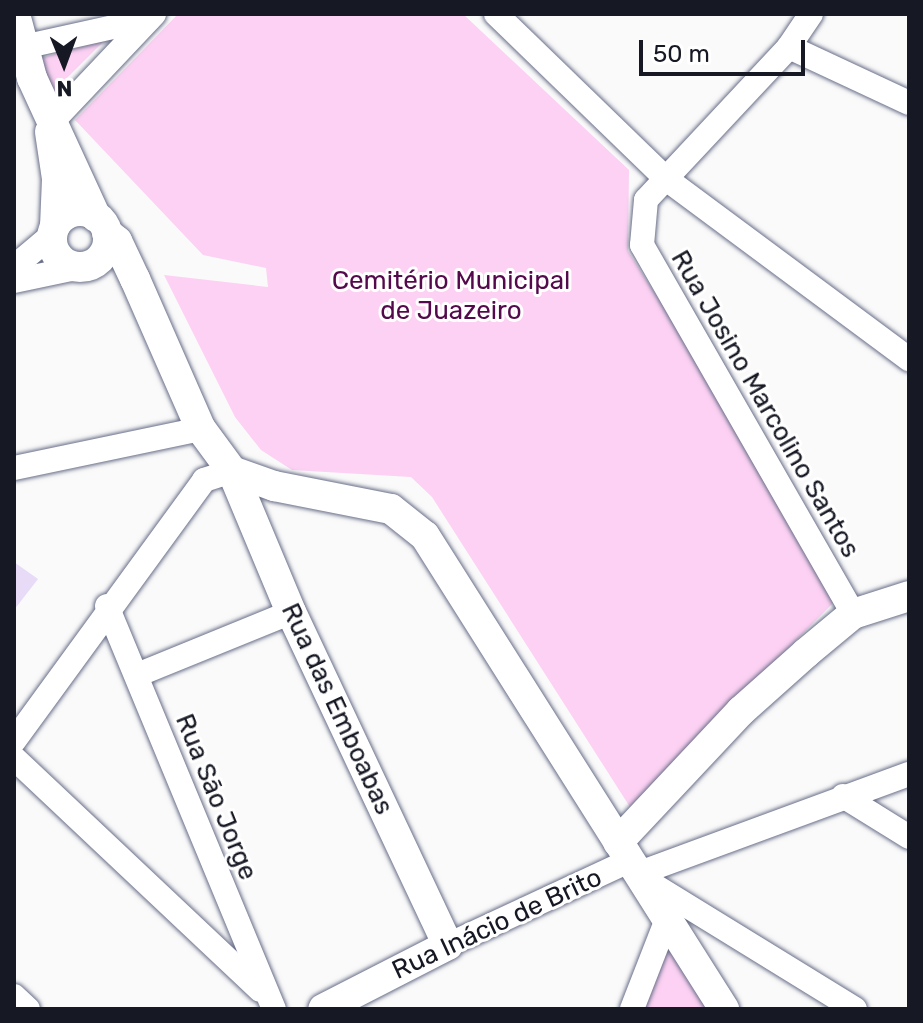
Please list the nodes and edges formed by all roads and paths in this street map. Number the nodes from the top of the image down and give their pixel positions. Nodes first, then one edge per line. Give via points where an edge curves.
1 (15, 14) edge
2 (496, 14) edge
3 (811, 14) edge
4 (152, 16) edge
5 (789, 47) junction
6 (17, 48) edge
7 (909, 103) edge
8 (51, 123) junction
9 (665, 178) junction
10 (102, 225) junction
11 (53, 230) junction
12 (86, 266) junction
13 (14, 267) edge
14 (14, 281) edge
15 (134, 286) junction
16 (909, 359) edge
17 (201, 429) junction
18 (14, 468) edge
19 (232, 471) junction
20 (909, 596) edge
21 (107, 606) junction
22 (291, 612) junction
23 (853, 614) junction
24 (137, 675) junction
25 (18, 728) edge
26 (14, 758) edge
27 (909, 774) edge
28 (843, 796) junction
29 (909, 837) edge
30 (628, 859) junction
31 (667, 919) junction
32 (448, 945) junction
33 (14, 996) edge
34 (271, 1003) edge
35 (28, 1009) edge
36 (323, 1009) edge
37 (632, 1009) edge
38 (724, 1009) edge
39 (855, 1009) edge

1 - 6 street
2 - 9 street
3 - 5 street, Rua Josino Marcolino Santos
4 - 6 street
4 - 8 street
5 - 7 street
5 - 9 street, Rua Josino Marcolino Santos
6 - 8 street
8 - 10 street, Rua das Emboabas
8 - 11 street
9 - 16 street
9 - 23 street, Rua Josino Marcolino Santos via 646,200 642,245
10 - 11 street via 69,213
10 - 12 street via 105,251
10 - 15 street, Rua das Emboabas via 117,241
11 - 12 street via 56,254
11 - 13 street
12 - 14 street
12 - 15 street
15 - 17 street, Rua das Emboabas
17 - 18 street
17 - 19 street, Rua das Emboabas
19 - 21 street via 204,480
19 - 22 street, Rua das Emboabas
19 - 30 street via 274,486 391,509 425,536
20 - 23 street
21 - 24 street, Rua São Jorge
21 - 25 street
22 - 24 street
22 - 32 street, Rua das Emboabas
23 - 30 street via 741,711
24 - 34 street, Rua São Jorge
26 - 34 street
27 - 28 street, Rua Inácio de Brito
28 - 29 street
28 - 30 street, Rua Inácio de Brito
30 - 31 street
30 - 32 street, Rua Inácio de Brito
30 - 39 street
31 - 37 street
31 - 38 street
32 - 36 street, Rua Inácio de Brito
33 - 35 street

